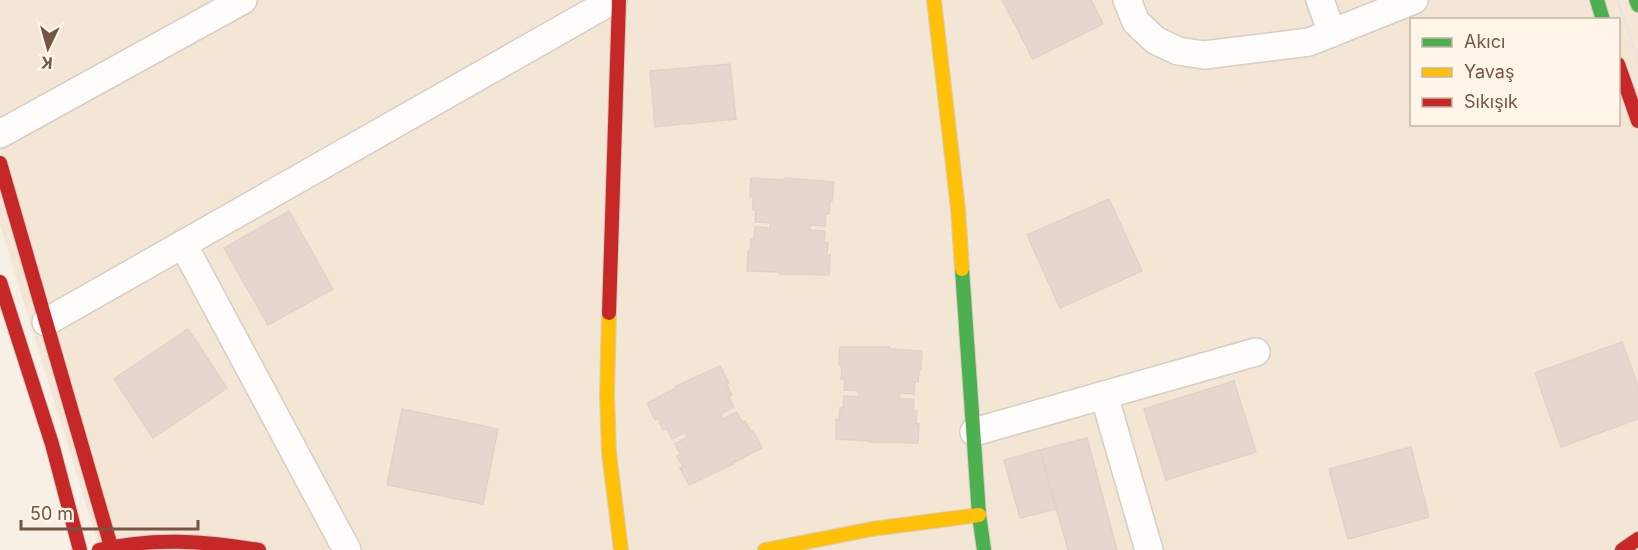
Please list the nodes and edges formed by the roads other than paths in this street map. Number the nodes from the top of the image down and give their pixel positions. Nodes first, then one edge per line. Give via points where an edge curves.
1 (243, 0) edge
2 (613, 0) edge
3 (619, 0) edge
4 (934, 0) edge
5 (1127, 0) edge
6 (1320, 0) edge
7 (1414, 0) edge
8 (1597, 0) edge
9 (1636, 0) edge
10 (1638, 5) edge
11 (1603, 18) edge
12 (1332, 33) junction
13 (1620, 70) edge
14 (1638, 121) edge
15 (0, 134) edge
16 (0, 163) edge
17 (183, 244) junction
18 (0, 282) edge
19 (46, 322) junction
20 (1256, 352) dead end
21 (1104, 395) junction
22 (974, 432) junction
23 (979, 514) junction
24 (1638, 539) edge
25 (107, 549) edge
26 (80, 550) edge
27 (259, 550) edge
28 (347, 550) edge
29 (621, 550) edge
30 (765, 550) edge
31 (984, 550) edge
32 (1149, 550) edge
33 (1622, 550) edge

1 - 15 street
2 - 17 street
3 - 29 street via 607,396 610,464
4 - 22 street via 958,209
5 - 12 street via 1145,32 1166,46 1191,54 1309,42
6 - 12 street
7 - 12 street
8 - 11 street
9 - 10 street
13 - 14 street
16 - 19 street
17 - 19 street
17 - 28 street
18 - 26 street via 52,444
19 - 25 street
20 - 21 street
21 - 22 street
21 - 32 street
22 - 23 street
23 - 30 street via 845,533
23 - 31 street
24 - 33 street
25 - 27 street via 165,540

